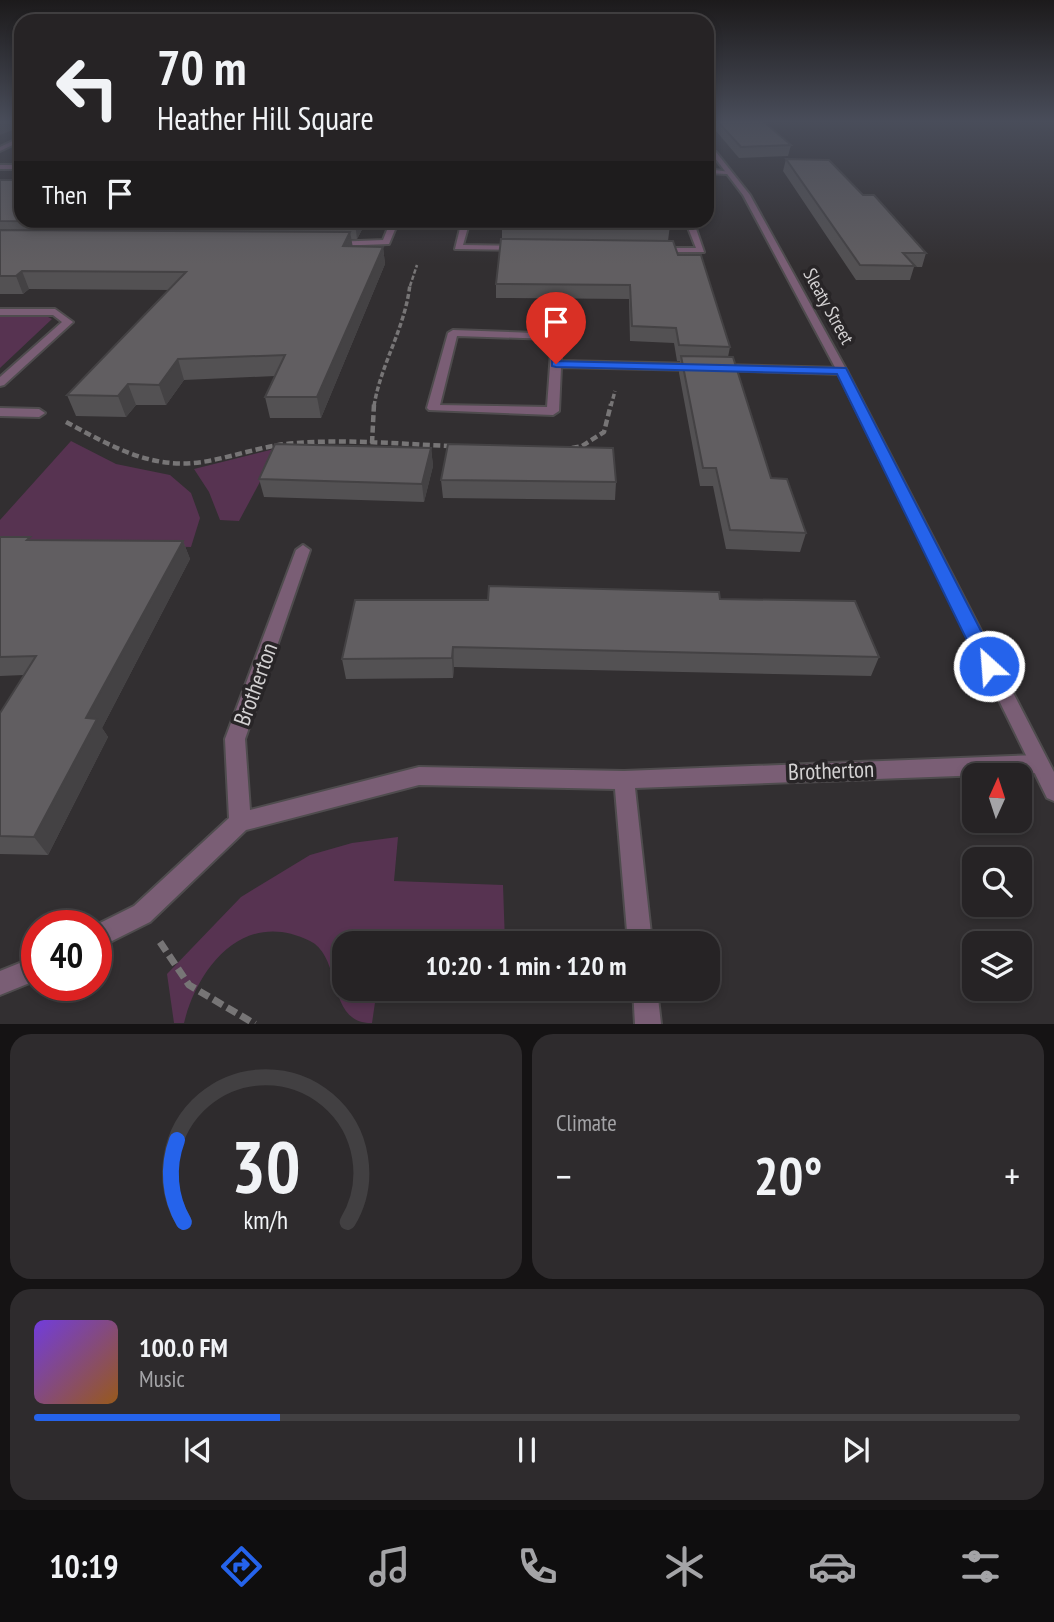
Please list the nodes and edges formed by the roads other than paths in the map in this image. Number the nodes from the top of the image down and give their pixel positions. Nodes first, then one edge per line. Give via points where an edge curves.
1 (725, 169) edge
2 (714, 172) edge
3 (727, 172) junction
4 (392, 228) edge
5 (464, 228) edge
6 (693, 228) edge
7 (324, 244) edge
8 (526, 248) edge
9 (647, 250) edge
10 (0, 312) edge
11 (556, 364) junction
12 (842, 370) junction
13 (0, 383) edge
14 (0, 412) edge
15 (39, 413) road end
16 (303, 550) dead end
17 (1038, 764) junction
18 (624, 780) junction
19 (1054, 792) edge
20 (240, 822) junction
21 (112, 929) edge
22 (639, 931) edge
23 (21, 975) edge
24 (0, 984) edge
25 (646, 1001) edge
26 (648, 1024) edge

1 - 3 street, Sleaty Street
2 - 3 street
3 - 12 street, Sleaty Street via 746,195
4 - 7 street via 386,242
5 - 8 street via 458,247
6 - 9 street via 701,250
10 - 13 street via 55,312 68,322
11 - 11 street via 553,411 433,408 453,333 557,336
11 - 12 street
12 - 17 street, Sleaty Street
14 - 15 street
16 - 20 street, Brotherton via 235,739
17 - 18 street, Brotherton
17 - 19 street, Sleaty Street
18 - 20 street, Brotherton via 419,776
18 - 22 street
20 - 21 street, Brotherton via 142,914
23 - 24 street
25 - 26 street

